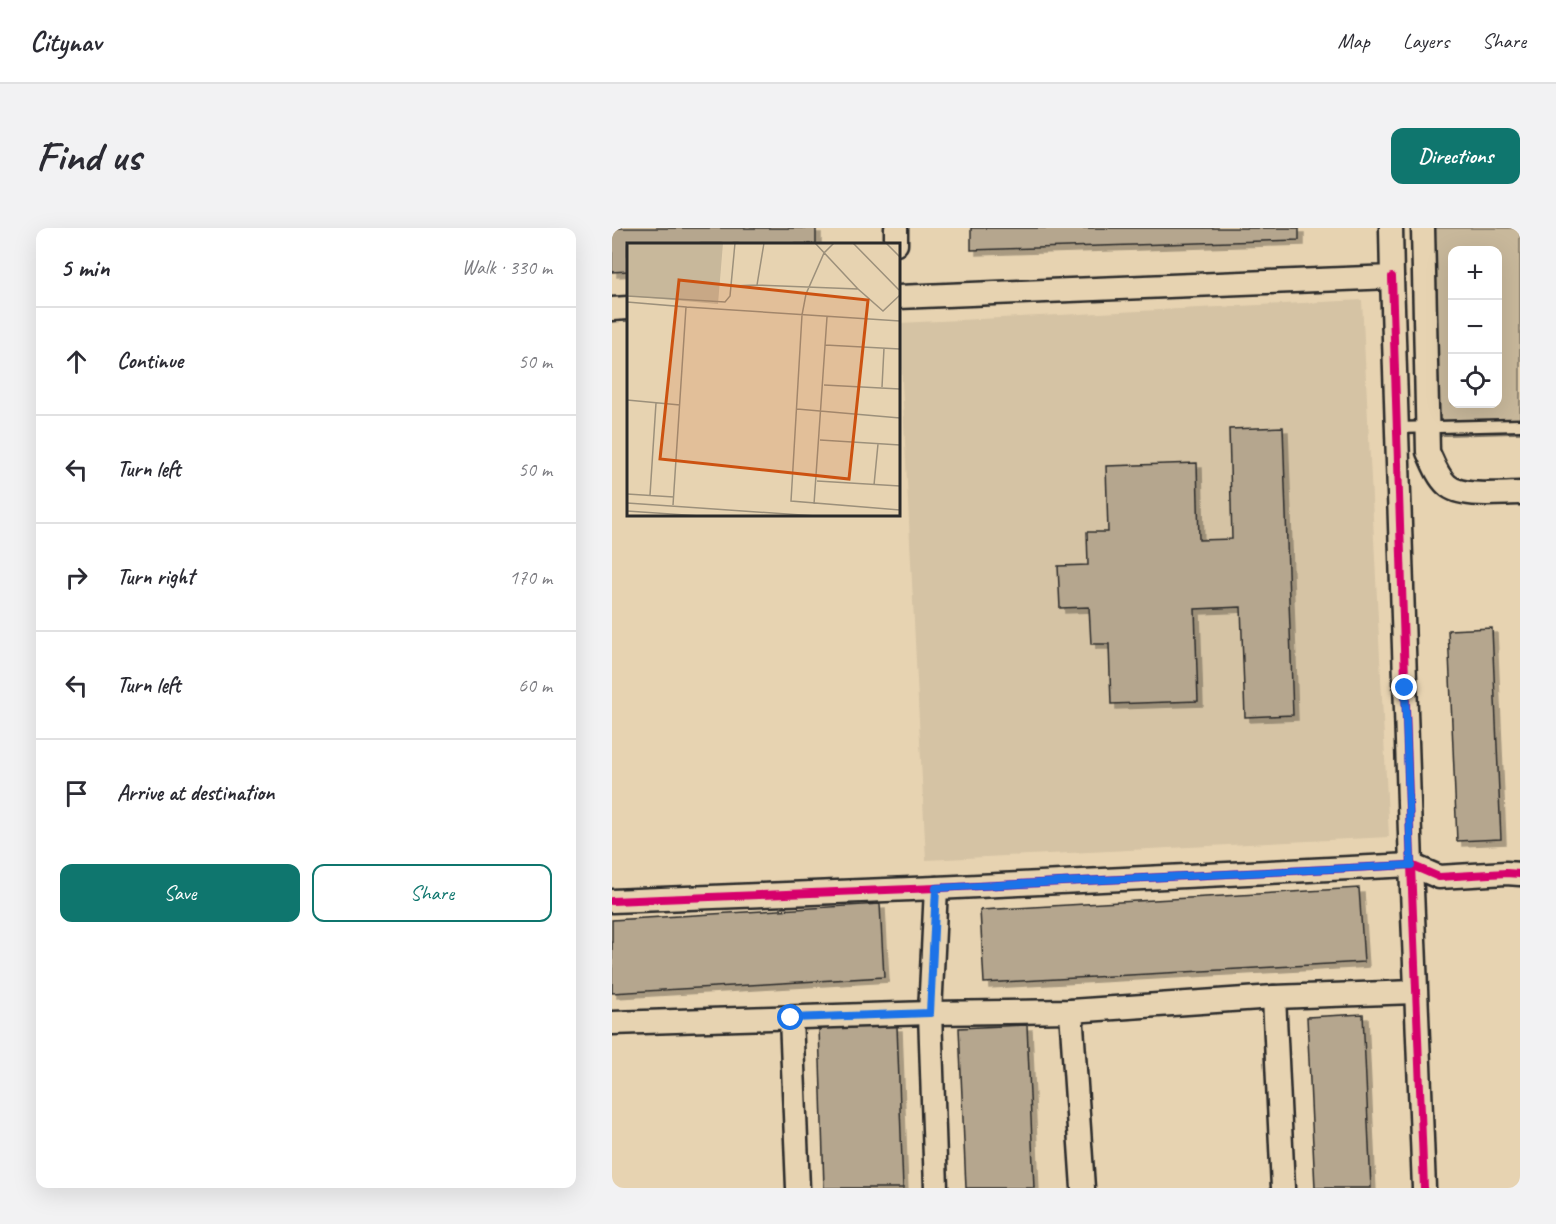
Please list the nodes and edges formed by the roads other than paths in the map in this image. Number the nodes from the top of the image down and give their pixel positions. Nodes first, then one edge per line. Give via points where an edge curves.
1 (1391, 228) edge
2 (1423, 228) edge
3 (1392, 277) junction
4 (900, 297) edge
5 (627, 308) edge
6 (612, 309) edge
7 (1520, 425) edge
8 (1428, 427) junction
9 (1397, 428) junction
10 (1520, 493) edge
11 (1411, 865) junction
12 (1520, 874) edge
13 (936, 888) junction
14 (612, 901) edge
15 (1415, 992) junction
16 (1274, 997) junction
17 (1071, 1011) junction
18 (930, 1013) junction
19 (791, 1018) junction
20 (612, 1023) edge
21 (798, 1188) edge
22 (936, 1188) edge
23 (1083, 1188) edge
24 (1282, 1188) edge
25 (1424, 1188) edge

1 - 3 street
2 - 8 street
3 - 4 street
3 - 9 street
5 - 6 street
7 - 8 lane
8 - 9 lane
8 - 10 street via 1428,453 1448,486 1469,494
9 - 11 street
11 - 12 street via 1439,877
11 - 13 street
11 - 15 street
13 - 14 street
13 - 18 street
15 - 16 street
15 - 25 street
16 - 17 street
16 - 24 street
17 - 18 street
17 - 23 street
18 - 19 street
18 - 22 street
19 - 20 street
19 - 21 street

